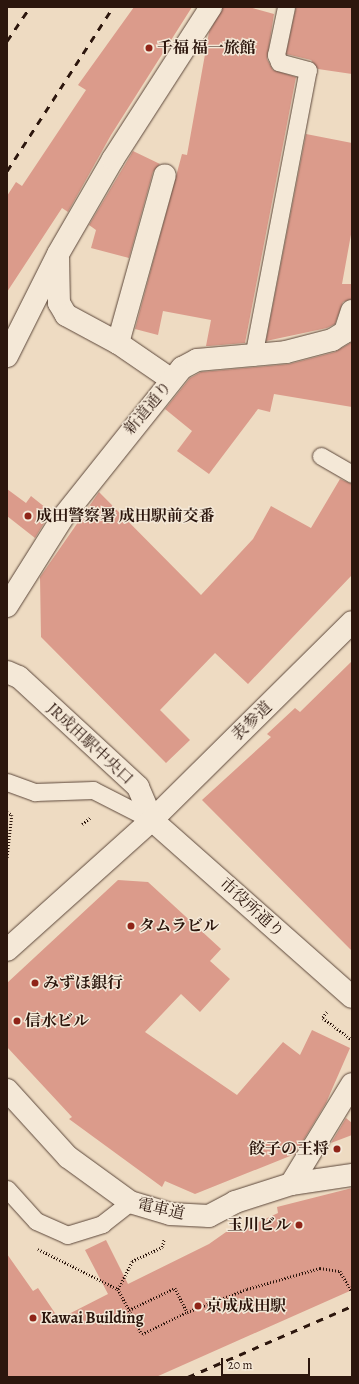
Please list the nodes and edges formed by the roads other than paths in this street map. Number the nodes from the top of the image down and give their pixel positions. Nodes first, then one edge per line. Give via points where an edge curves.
1 (211, 7) edge
2 (286, 7) edge
3 (165, 175) dead end
4 (58, 254) junction
5 (352, 311) edge
6 (118, 343) junction
7 (7, 356) edge
8 (253, 357) junction
9 (172, 380) junction
10 (321, 456) dead end
11 (352, 474) edge
12 (7, 606) edge
13 (352, 622) edge
14 (7, 672) edge
15 (7, 782) edge
16 (152, 820) junction
17 (7, 950) edge
18 (352, 997) edge
19 (352, 1084) edge
20 (7, 1090) edge
21 (352, 1175) edge
22 (291, 1184) junction
23 (7, 1189) edge
24 (130, 1202) junction

1 - 4 street via 113,159
2 - 8 lane via 276,55 279,62 308,70
3 - 6 street
4 - 6 street via 59,303 66,315
4 - 7 street
5 - 8 street, 新道通り via 345,332 332,340
6 - 9 street
8 - 9 street, 新道通り via 198,360 182,368
9 - 12 street, 新道通り via 63,517
10 - 11 lane
13 - 16 street, 表参道
14 - 16 street, JR成田駅中央口 via 18,677 138,787
15 - 16 lane, JR成田駅中央口 via 35,792 93,790
16 - 17 street, 表参道
16 - 18 street, 市役所通り
19 - 22 street
20 - 24 street, 電車道 via 68,1157
21 - 22 street, 電車道
22 - 24 street, 電車道 via 235,1202 209,1216 170,1214
23 - 24 lane via 36,1221 67,1235 102,1224

